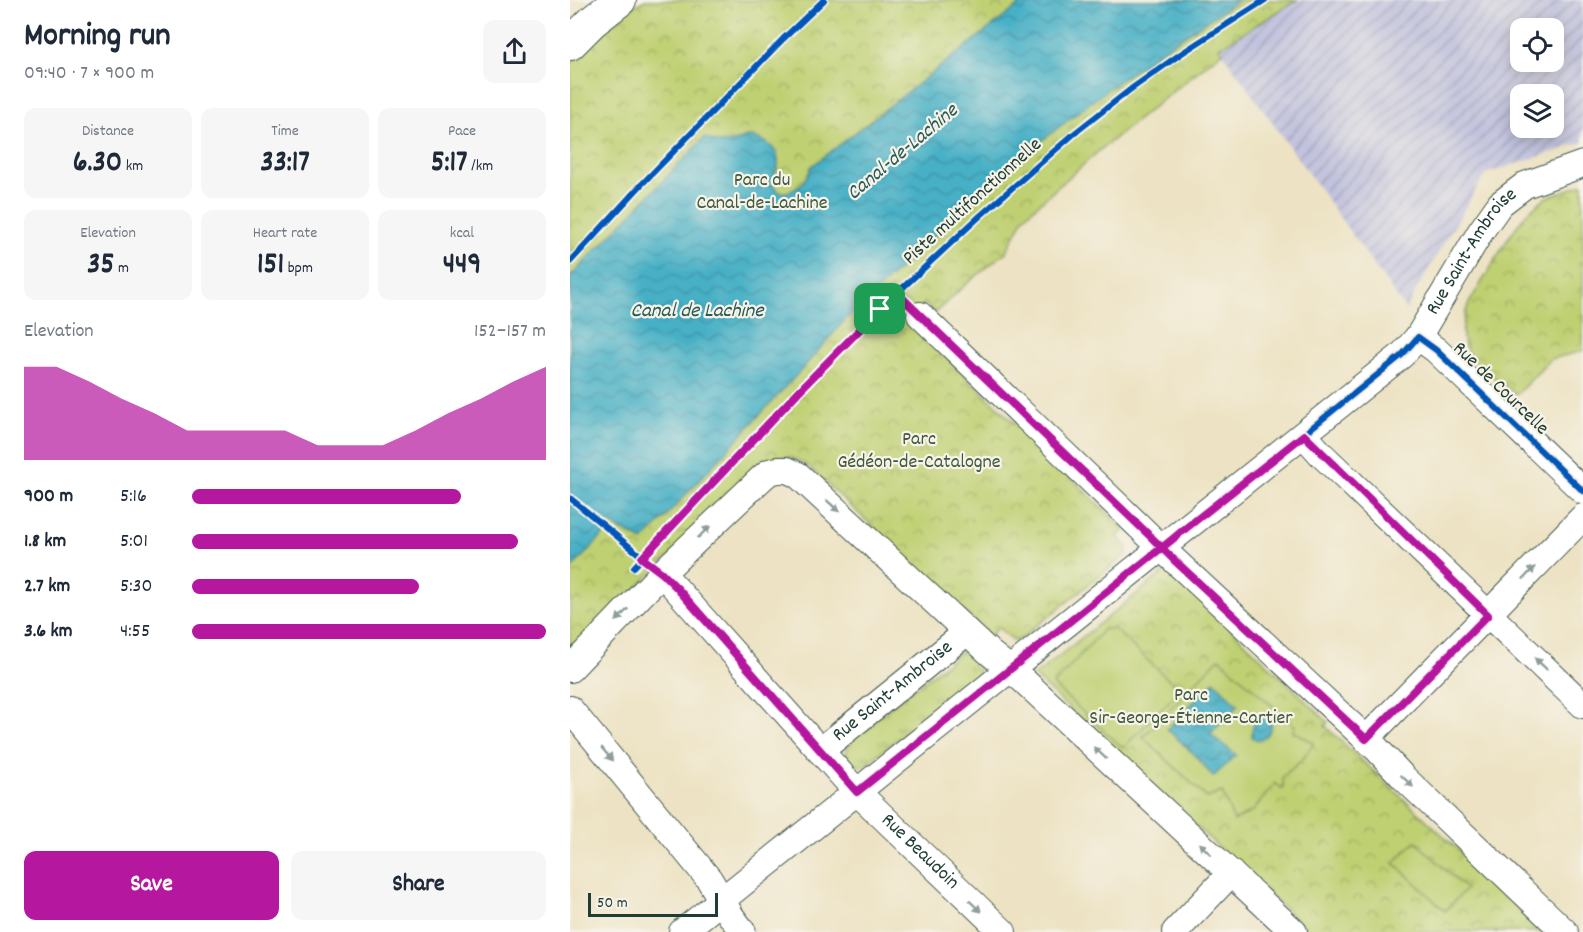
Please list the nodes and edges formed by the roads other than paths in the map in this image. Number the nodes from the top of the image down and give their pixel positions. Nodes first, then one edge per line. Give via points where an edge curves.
1 (621, 0) edge
2 (570, 44) edge
3 (1583, 164) edge
4 (920, 315) dead end
5 (1418, 337) junction
6 (1304, 435) junction
7 (1583, 491) edge
8 (1583, 517) edge
9 (1162, 548) junction
10 (662, 573) junction
11 (1488, 615) junction
12 (967, 632) junction
13 (570, 669) edge
14 (1008, 670) junction
15 (1583, 705) edge
16 (570, 709) edge
17 (1366, 739) junction
18 (820, 751) junction
19 (857, 792) junction
20 (1231, 873) junction
21 (722, 900) junction
22 (682, 932) edge
23 (743, 932) edge
24 (1004, 932) edge
25 (1175, 932) edge
26 (1294, 932) edge
27 (1565, 932) edge

1 - 2 main road
3 - 5 street, Rue Saint-Ambroise via 1525,185 1500,204
4 - 9 street
5 - 6 street, Rue Saint-Ambroise via 1402,355
5 - 7 street, Rue de Courcelle
6 - 9 street, Rue Saint-Ambroise
6 - 11 street
11 -> 8 street
9 - 14 street, Rue Saint-Ambroise
9 - 17 street
10 -> 12 street via 766,474 787,470 802,478
10 -> 13 street
10 - 18 street, Rue Beaudoin
15 -> 11 street
11 - 17 street
12 - 14 street
12 - 18 street, Rue Saint-Ambroise
14 - 19 street, Rue Saint-Ambroise
20 -> 14 street
16 -> 21 street
17 -> 27 street
18 - 19 street, Rue Beaudoin
19 - 21 street, Rue Saint-Ambroise
19 -> 24 street, Rue Beaudoin
20 - 25 street
20 - 26 street
21 - 22 street, Rue Saint-Ambroise
21 - 23 street

